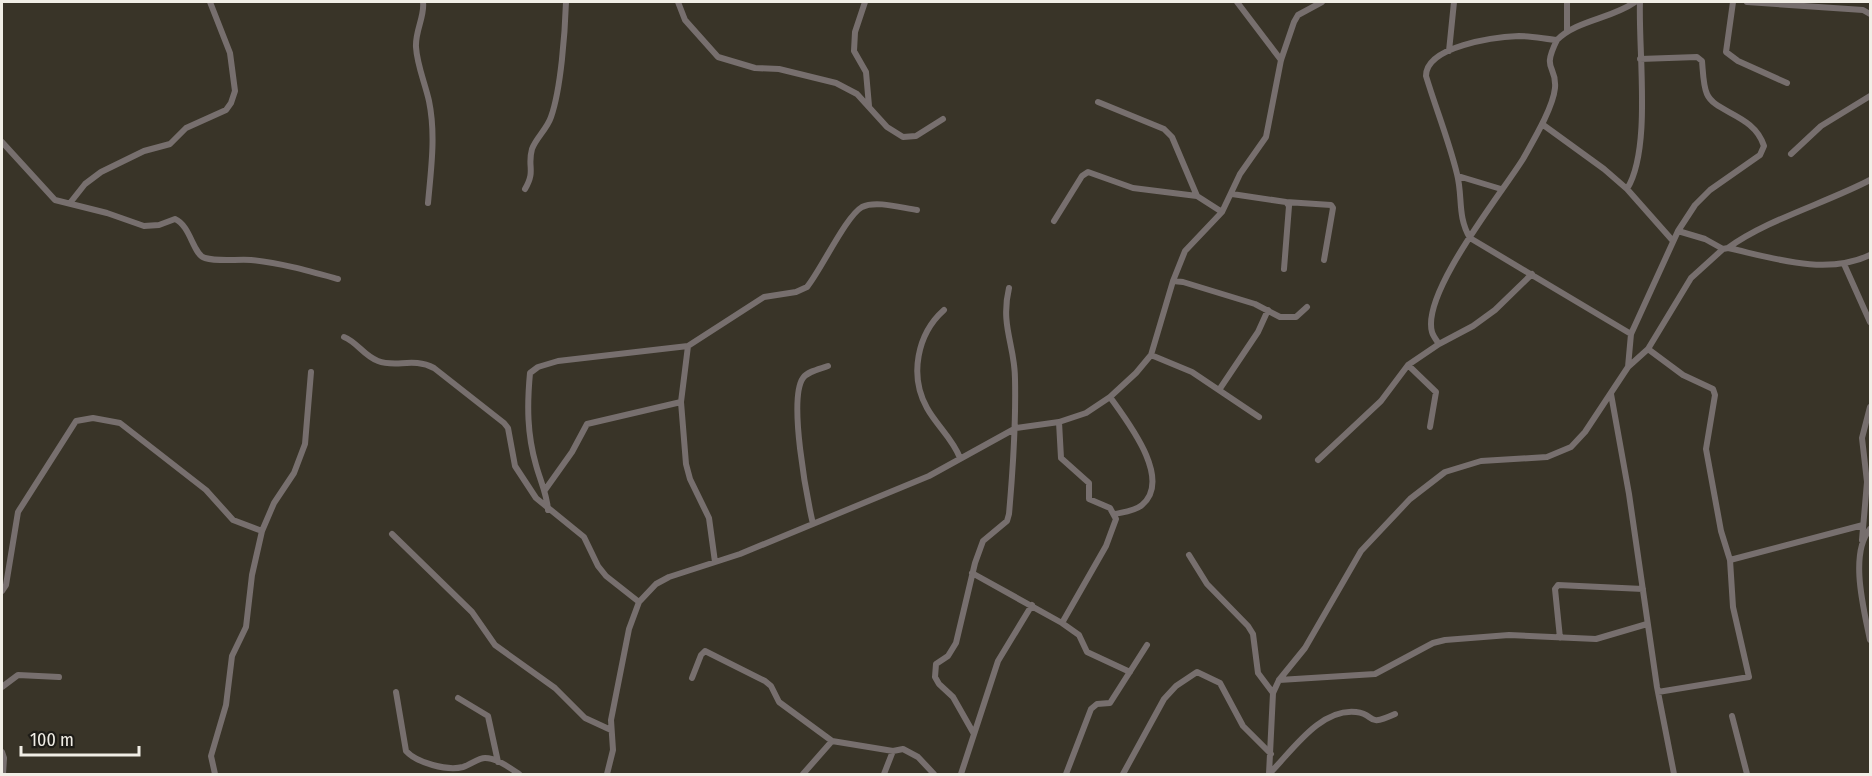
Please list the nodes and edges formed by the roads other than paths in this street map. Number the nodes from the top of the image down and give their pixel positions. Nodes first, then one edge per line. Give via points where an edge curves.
1 (210, 2) edge
2 (423, 2) edge
3 (566, 2) edge
4 (678, 2) edge
5 (865, 2) edge
6 (1237, 2) edge
7 (1322, 2) edge
8 (1454, 2) edge
9 (1567, 2) edge
10 (1638, 2) edge
11 (1733, 2) edge
12 (1747, 2) edge
13 (1870, 14) edge
14 (1567, 30) junction
15 (1557, 40) junction
16 (1449, 51) junction
17 (1640, 59) junction
18 (1281, 60) junction
19 (1787, 83) dead end
20 (1870, 96) edge
21 (1098, 102) dead end
22 (869, 106) junction
23 (942, 119) dead end
24 (1542, 124) junction
25 (2, 142) edge
26 (1791, 154) dead end
27 (1458, 176) junction
28 (1870, 180) edge
29 (525, 189) dead end
30 (1502, 189) junction
31 (1627, 189) junction
32 (1232, 194) junction
33 (1197, 196) junction
34 (1286, 202) junction
35 (70, 203) junction
36 (428, 203) dead end
37 (917, 210) dead end
38 (1222, 212) junction
39 (1054, 221) dead end
40 (1678, 231) junction
41 (1470, 237) junction
42 (1673, 241) junction
43 (1726, 248) junction
44 (1870, 255) edge
45 (1324, 260) dead end
46 (1844, 264) junction
47 (1284, 269) dead end
48 (1532, 274) junction
49 (338, 279) dead end
50 (1173, 281) junction
51 (1009, 288) dead end
52 (1307, 307) dead end
53 (944, 310) dead end
54 (1268, 310) junction
55 (1870, 322) edge
56 (1631, 334) junction
57 (344, 337) dead end
58 (1439, 344) junction
59 (688, 346) junction
60 (1648, 349) junction
61 (1150, 355) junction
62 (1408, 365) junction
63 (828, 366) dead end
64 (1628, 368) junction
65 (310, 372) dead end
66 (1219, 390) junction
67 (1611, 393) junction
68 (1110, 397) junction
69 (681, 402) junction
70 (1870, 407) edge
71 (1259, 417) dead end
72 (1059, 422) junction
73 (1430, 427) dead end
74 (1016, 428) junction
75 (960, 458) junction
76 (1318, 460) dead end
77 (545, 490) junction
78 (548, 510) junction
79 (1115, 514) junction
80 (813, 524) junction
81 (1863, 525) junction
82 (1870, 529) edge
83 (262, 531) junction
84 (392, 534) dead end
85 (1862, 540) junction
86 (1189, 555) dead end
87 (1730, 560) junction
88 (714, 562) junction
89 (972, 573) junction
90 (1643, 589) junction
91 (2, 591) edge
92 (639, 602) junction
93 (1032, 605) junction
94 (1868, 616) edge
95 (1062, 623) junction
96 (1647, 624) junction
97 (1560, 638) junction
98 (1870, 640) edge
99 (1147, 645) dead end
100 (1131, 672) junction
101 (59, 677) dead end
102 (692, 678) dead end
103 (1280, 680) junction
104 (2, 687) edge
105 (396, 692) dead end
106 (1658, 692) junction
107 (1273, 693) junction
108 (458, 698) dead end
109 (1395, 714) dead end
110 (1732, 716) dead end
111 (611, 730) junction
112 (974, 734) junction
113 (831, 741) junction
114 (893, 751) junction
115 (2, 752) edge
116 (1271, 754) junction
117 (498, 762) junction
118 (3, 774) edge
119 (214, 774) edge
120 (519, 774) edge
121 (607, 774) edge
122 (803, 774) edge
123 (884, 774) edge
124 (934, 774) edge
125 (961, 774) edge
126 (1066, 774) edge
127 (1123, 774) edge
128 (1270, 774) edge
129 (1674, 774) edge
130 (1747, 774) edge

1 - 35 street via 230,52 235,91 231,103 226,110 186,128 170,144 144,151 101,172
2 - 36 street via 416,48 433,139
3 - 29 street via 566,35 551,116 533,147 532,176
4 - 22 street via 685,20 717,57 836,83
5 - 22 street via 855,32 854,51 866,72
6 - 18 street
7 - 18 street via 1298,15
8 - 16 street
9 - 14 street
10 - 14 street via 1608,18
10 - 17 street
11 - 19 street via 1726,52
12 - 13 street via 1863,10
14 - 15 street
15 - 16 street via 1520,36 1476,42
15 - 24 street via 1548,65 1554,91
16 - 27 street via 1432,59 1426,76
17 - 31 street via 1637,170
17 - 40 street via 1697,57 1702,61 1711,100 1747,120 1764,146 1760,155 1710,190
18 - 32 street via 1266,136 1240,174
20 - 26 street via 1821,126
21 - 33 street via 1164,129 1172,137
22 - 23 street via 887,127 903,137 916,136
24 - 30 street
24 - 31 street
25 - 35 street via 46,193
27 - 30 street
27 - 41 street via 1462,226
28 - 43 street via 1757,230
30 - 41 street
31 - 42 street
32 - 34 street
32 - 38 street
33 - 38 street
33 - 39 street via 1132,188 1088,172
34 - 45 street via 1333,208
34 - 47 street via 1289,210
35 - 49 street via 144,226 180,221 204,258 251,260
37 - 59 street via 862,207 807,287 764,297
38 - 50 street via 1191,243
40 - 42 street
40 - 43 street
41 - 48 street
41 - 58 street via 1439,294 1432,316 1432,332
42 - 56 street
43 - 46 street via 1787,261
43 - 60 street via 1705,263 1678,295
44 - 46 street
46 - 55 street
48 - 56 street
48 - 58 street via 1480,321
50 - 54 street
50 - 61 street
51 - 74 street via 1005,316 1016,379
52 - 54 street via 1301,315 1288,318
53 - 75 street via 925,333 918,380 927,409 955,444
54 - 66 street
56 - 64 street
57 - 78 street via 376,361 424,363 481,402 508,428 514,466
58 - 62 street
59 - 69 street
59 - 77 street via 558,361 530,373 528,423 536,468
60 - 64 street
60 - 87 street via 1683,375 1713,389 1706,449
61 - 66 street via 1192,372
61 - 68 street
62 - 73 street via 1437,392
62 - 76 street via 1381,401
63 - 80 street via 803,378 799,394 803,481
64 - 67 street
65 - 83 street via 305,444
66 - 71 street
67 - 90 street
67 - 103 street via 1585,432 1559,454 1464,464 1427,484 1361,550 1305,648
68 - 72 street via 1086,413
68 - 79 street via 1142,448 1154,476 1142,505
69 - 77 street via 587,424
69 - 88 street via 686,464 709,518
70 - 81 street via 1862,438 1867,482
72 - 74 street
72 - 79 street via 1061,458 1089,483 1089,499
74 - 75 street
74 - 89 street via 1007,521 983,541
75 - 80 street via 929,476
77 - 78 street
78 - 92 street via 584,537 606,576
79 - 95 street via 1115,527 1106,546
80 - 88 street
81 - 85 street
81 - 87 street
82 - 85 street
83 - 91 street via 233,520 206,490 120,423 93,418 76,421 18,512
83 - 119 street via 246,627 232,656 212,756
84 - 111 street via 472,612 495,645 555,688 585,718
85 - 94 street via 1860,577
86 - 107 street via 1207,584 1253,634 1258,673
87 - 106 street via 1733,607 1749,676
88 - 92 street via 669,577
89 - 93 street
89 - 112 street via 956,643 934,669 939,684 953,698
90 - 96 street
90 - 97 street via 1558,585 1555,590
92 - 111 street via 616,688
93 - 95 street
93 - 112 street via 998,661
94 - 98 street
95 - 100 street via 1079,634 1087,652
96 - 97 street via 1596,639
96 - 106 street
97 - 103 street via 1509,635 1445,640 1375,675
99 - 100 street
100 - 126 street via 1110,703 1091,709
101 - 104 street via 18,675
102 - 113 street via 700,654 705,651 765,681 779,702
103 - 107 street
105 - 117 street via 406,751 411,757 456,767 484,758
106 - 129 street
107 - 116 street
108 - 117 street via 488,716
109 - 128 street via 1372,721 1356,712 1316,725
110 - 130 street
111 - 121 street via 613,750
112 - 125 street
113 - 114 street
113 - 122 street
114 - 123 street
114 - 124 street via 903,749 918,757
115 - 118 street
116 - 127 street via 1243,726 1220,683 1197,672 1164,699
116 - 128 street
117 - 120 street

